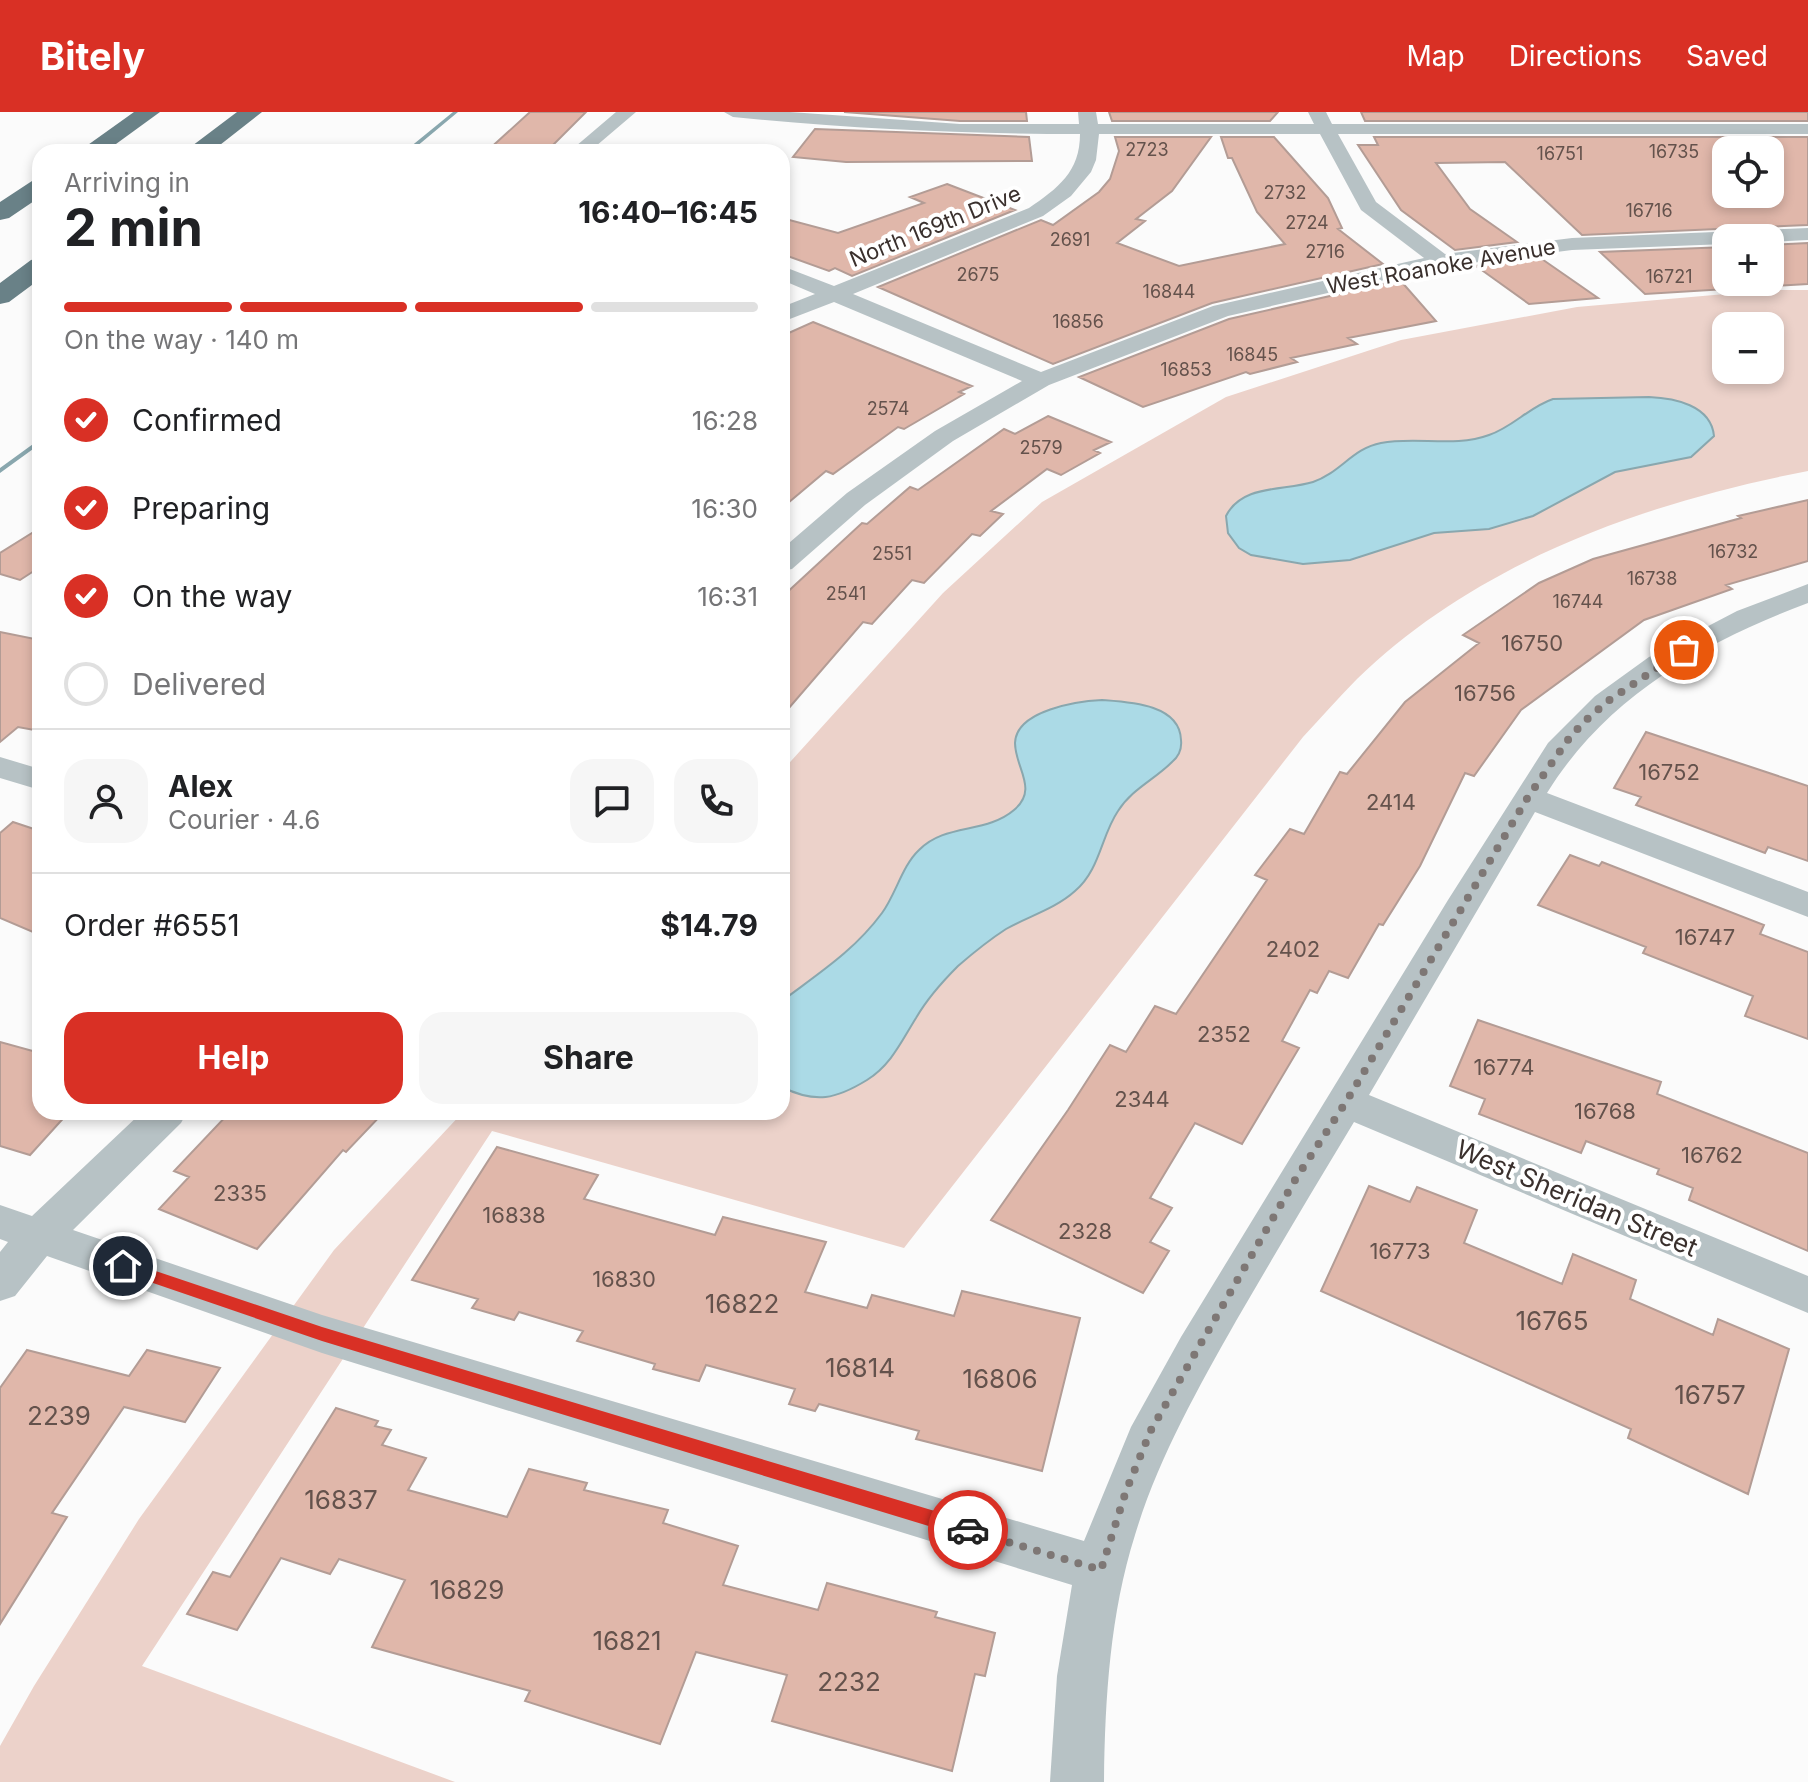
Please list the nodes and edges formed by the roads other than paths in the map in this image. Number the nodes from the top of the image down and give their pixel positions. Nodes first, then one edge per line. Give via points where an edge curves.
1 (149, 112) edge
2 (251, 112) edge
3 (627, 112) edge
4 (733, 112) edge
5 (1088, 121) edge
6 (1321, 121) edge
7 (1808, 129) edge
8 (102, 144) edge
9 (207, 144) edge
10 (588, 144) edge
11 (32, 191) edge
12 (0, 213) edge
13 (1808, 234) edge
14 (1441, 261) junction
15 (32, 272) edge
16 (790, 275) edge
17 (833, 292) junction
18 (0, 296) edge
19 (790, 311) edge
20 (1041, 380) junction
21 (790, 556) edge
22 (1808, 593) edge
23 (0, 767) edge
24 (32, 777) edge
25 (1528, 797) junction
26 (1808, 905) edge
27 (1346, 1102) junction
28 (157, 1120) edge
29 (19, 1229) edge
30 (0, 1283) edge
31 (1808, 1295) edge
32 (1101, 1570) junction
33 (1077, 1782) edge

1 - 8 highway
2 - 9 highway
3 - 10 street
4 - 5 street via 859,124
5 - 6 street
5 - 17 street, North 169th Drive via 1090,154 1072,187 1036,212
6 - 7 street
6 - 14 street via 1368,206
11 - 12 highway
13 - 14 street, West Roanoke Avenue via 1572,244
14 - 20 street, West Roanoke Avenue via 1221,311
15 - 18 highway
16 - 17 street
17 - 19 street, North 169th Drive
17 - 20 street
20 - 21 street, West Roanoke Avenue via 944,436 856,499
22 - 25 street via 1720,630 1608,701 1570,737
23 - 24 street
25 - 26 street
25 - 27 street
27 - 31 street, West Sheridan Street
27 - 32 street via 1151,1430
28 - 29 street
29 - 30 street
29 - 32 street via 322,1334
32 - 33 street via 1087,1640

